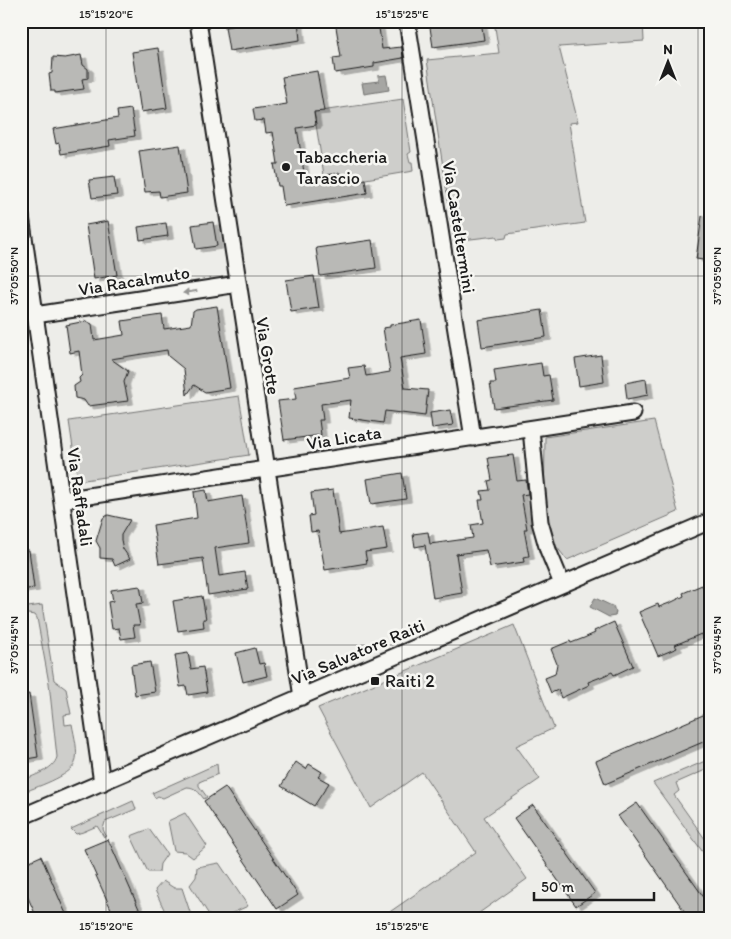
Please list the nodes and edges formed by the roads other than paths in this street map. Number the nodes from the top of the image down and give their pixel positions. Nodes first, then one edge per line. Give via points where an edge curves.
1 (198, 21) edge
2 (407, 21) edge
3 (21, 216) edge
4 (238, 284) junction
5 (35, 315) junction
6 (632, 414) dead end
7 (531, 429) junction
8 (473, 438) junction
9 (266, 469) junction
10 (62, 500) junction
11 (710, 521) edge
12 (562, 584) junction
13 (302, 696) junction
14 (102, 783) junction
15 (21, 817) edge

1 - 4 street, Via Grotte
2 - 8 street, Via Casteltermini
3 - 5 street, Via Raffadali
4 -> 5 street, Via Racalmuto
4 - 9 street, Via Grotte
5 - 10 street, Via Raffadali
6 - 7 street, Via Licata
7 - 8 street, Via Licata
7 - 12 street via 540,522
8 - 9 street, Via Licata
9 - 10 street, Via Licata
9 - 13 street, Via Grotte
10 - 14 street, Via Raffadali
11 - 12 street, Via Salvatore Raiti
12 - 13 street, Via Salvatore Raiti
13 - 14 street, Via Salvatore Raiti
14 - 15 street, Via Salvatore Raiti

